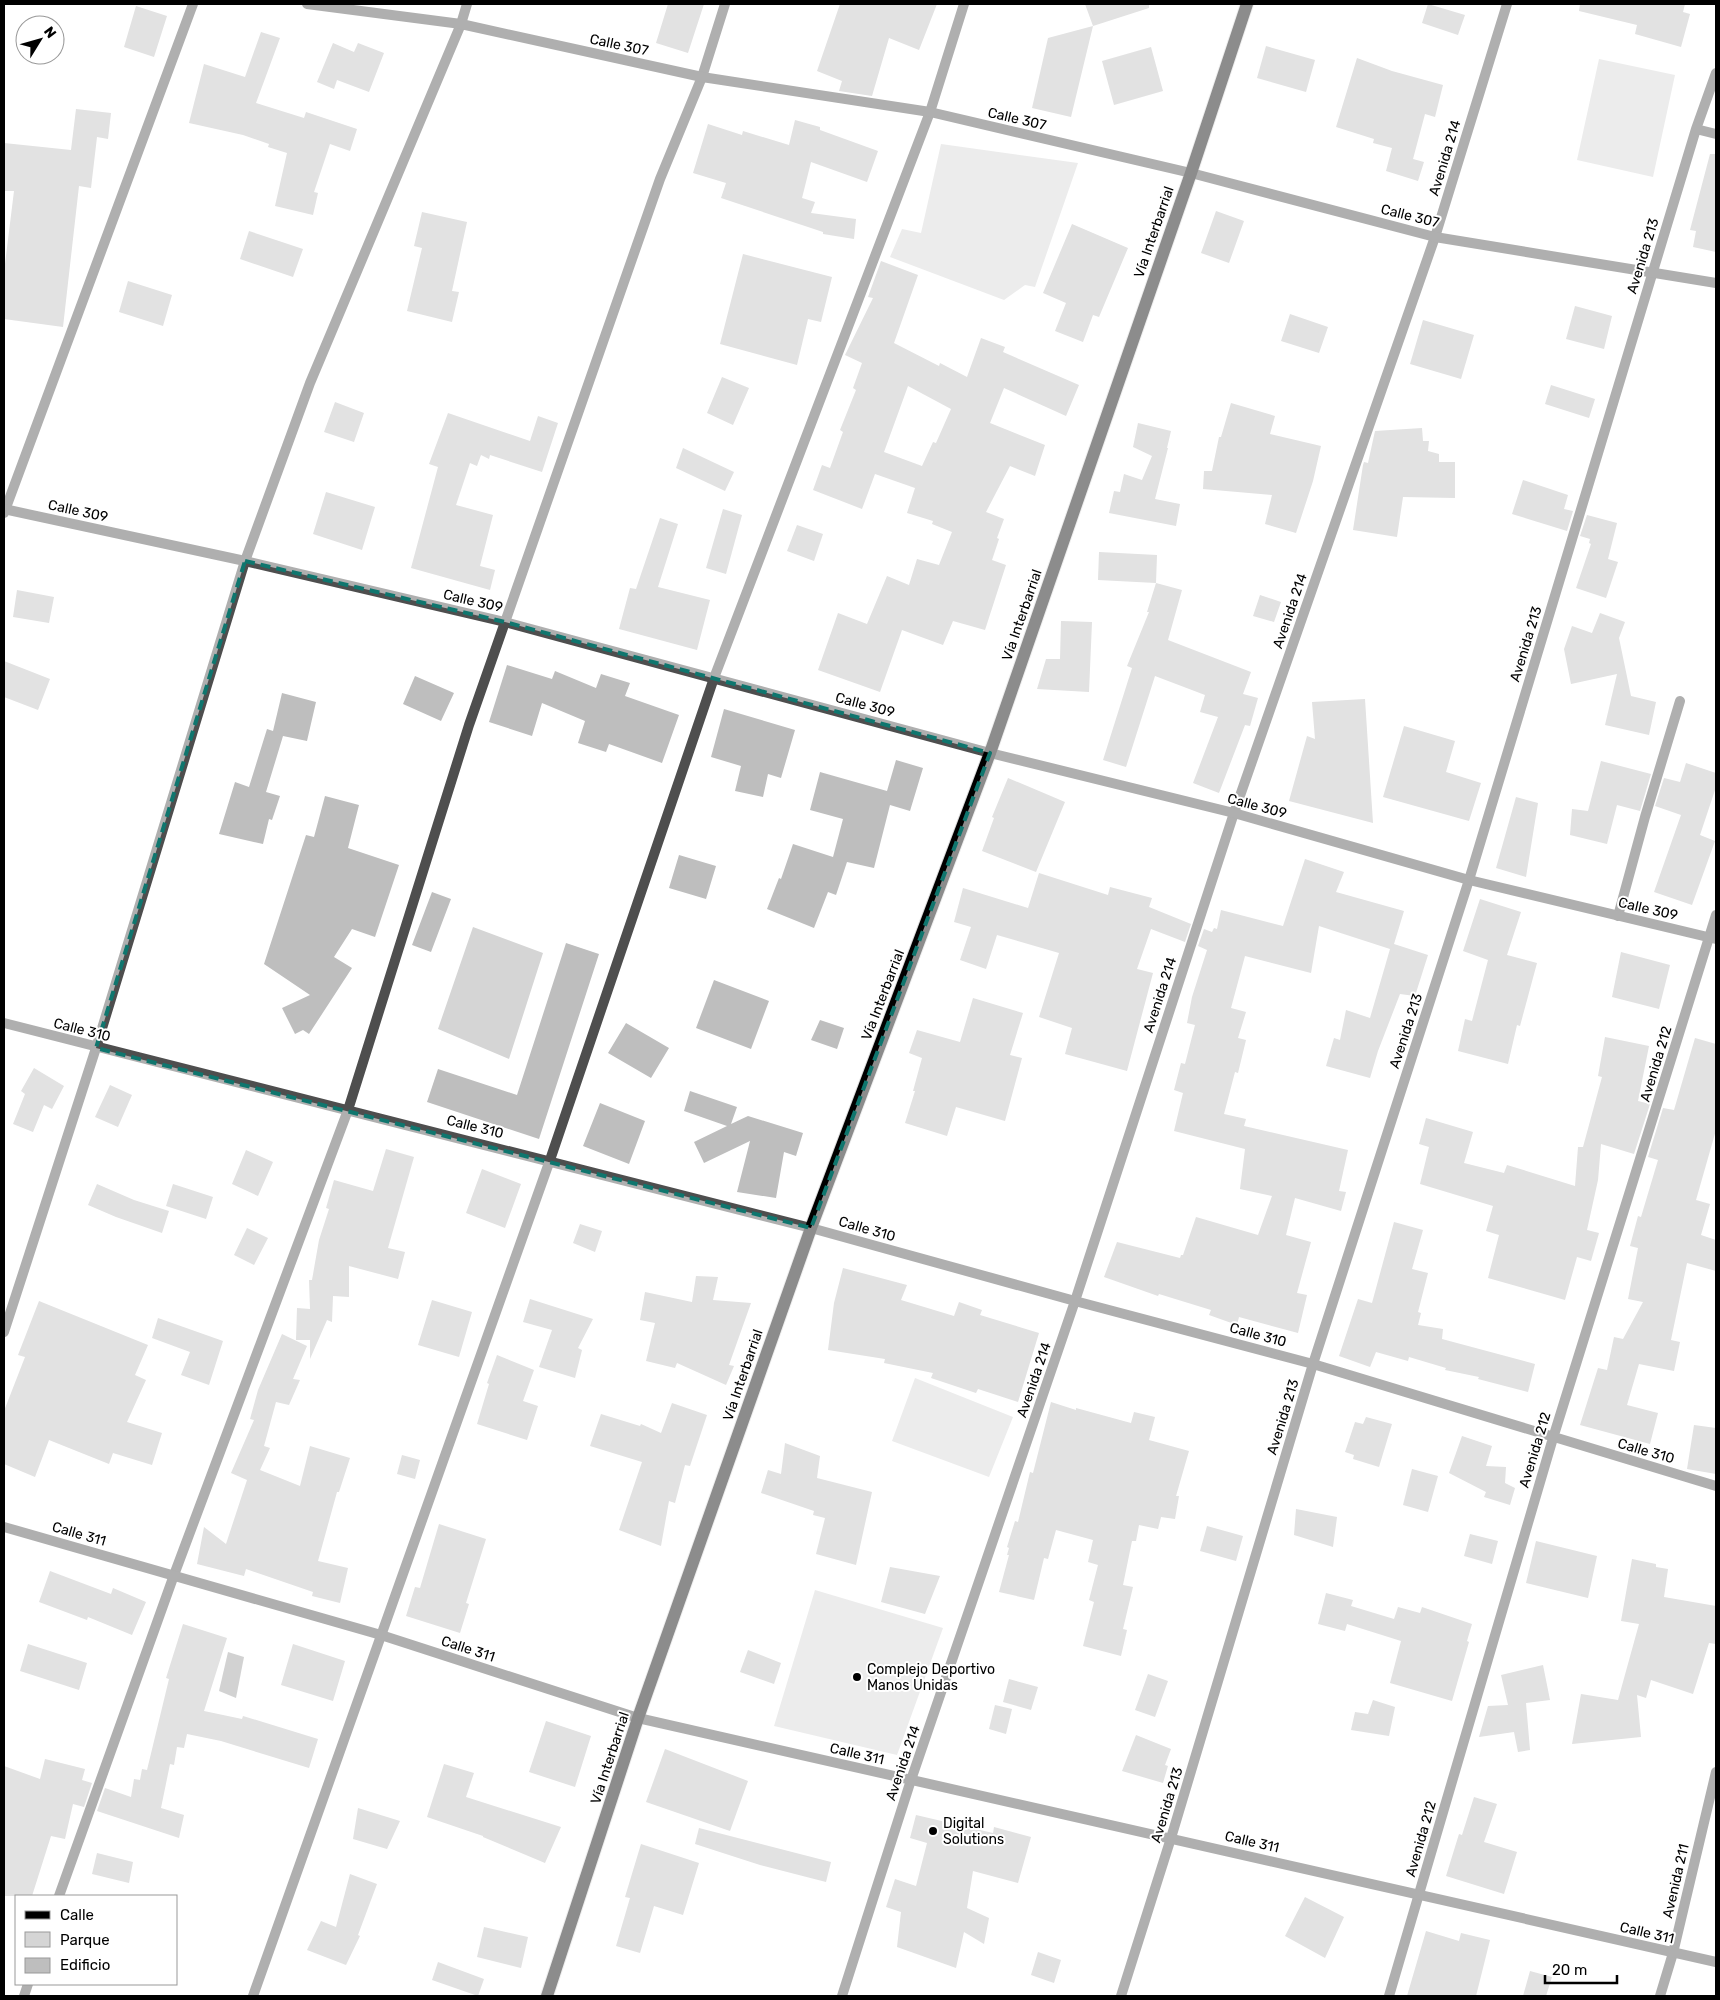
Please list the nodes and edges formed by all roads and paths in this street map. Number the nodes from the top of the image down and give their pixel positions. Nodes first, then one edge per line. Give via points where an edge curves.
1 (194, 4) edge
2 (307, 4) edge
3 (467, 4) edge
4 (725, 4) edge
5 (964, 4) edge
6 (1247, 4) edge
7 (1507, 4) edge
8 (461, 24) junction
9 (1716, 73) edge
10 (702, 77) junction
11 (930, 112) junction
12 (1696, 129) junction
13 (1716, 134) edge
14 (1191, 173) junction
15 (1435, 237) junction
16 (1652, 272) junction
17 (1716, 283) edge
18 (4, 511) edge
19 (245, 561) junction
20 (504, 622) junction
21 (714, 678) junction
22 (1680, 701) dead end
23 (990, 753) junction
24 (1234, 813) junction
25 (1469, 880) junction
26 (1716, 915) edge
27 (1618, 916) junction
28 (1713, 938) edge
29 (4, 1024) edge
30 (96, 1048) junction
31 (348, 1110) junction
32 (550, 1160) junction
33 (811, 1228) junction
34 (1075, 1301) junction
35 (4, 1332) edge
36 (1313, 1364) junction
37 (1553, 1438) junction
38 (1716, 1486) edge
39 (4, 1527) edge
40 (174, 1575) junction
41 (381, 1635) junction
42 (638, 1718) junction
43 (1716, 1772) edge
44 (911, 1780) junction
45 (1172, 1838) junction
46 (1420, 1894) junction
47 (59, 1895) edge
48 (1673, 1953) junction
49 (1716, 1962) edge
50 (253, 1996) edge
51 (547, 1996) edge
52 (842, 1996) edge
53 (1121, 1996) edge
54 (1389, 1996) edge
55 (1660, 1996) edge

1 - 18 street
2 - 8 street, Calle 307
3 - 8 street
4 - 10 street
5 - 11 street
6 - 14 main road, Vía Interbarrial
7 - 15 street, Avenida 214
8 - 10 street, Calle 307
8 - 19 street via 310,383
9 - 12 street, Avenida 213
10 - 11 street, Calle 307
10 - 20 street via 660,179
11 - 14 street, Calle 307
11 - 21 street
12 - 13 street
12 - 16 street, Avenida 213
14 - 15 street, Calle 307
14 - 23 main road, Vía Interbarrial
15 - 16 street, Calle 307
15 - 24 street, Avenida 214
16 - 17 street, Calle 307
16 - 25 street, Avenida 213
18 - 19 street, Calle 309
19 - 20 street, Calle 309
19 - 30 street
20 - 21 street, Calle 309
20 - 31 street
21 - 23 street, Calle 309
21 - 32 street
22 - 27 street
23 - 24 street, Calle 309
23 - 33 main road, Vía Interbarrial
24 - 25 street, Calle 309
24 - 34 street, Avenida 214
25 - 27 street, Calle 309
25 - 36 street, Avenida 213
26 - 28 street, Avenida 212
27 - 28 street, Calle 309
28 - 37 street, Avenida 212
29 - 30 street, Calle 310
30 - 31 street, Calle 310
30 - 35 street
31 - 32 street, Calle 310
31 - 40 street
32 - 33 street, Calle 310
32 - 41 street
33 - 34 street, Calle 310
33 - 42 main road, Vía Interbarrial
34 - 36 street, Calle 310
34 - 44 street, Avenida 214
36 - 37 street, Calle 310
36 - 45 street, Avenida 213
37 - 38 street, Calle 310
37 - 46 street, Avenida 212
39 - 40 street, Calle 311
40 - 41 street, Calle 311
40 - 47 street
41 - 42 street, Calle 311
41 - 50 street
42 - 44 street, Calle 311
42 - 51 main road, Vía Interbarrial
43 - 48 street, Avenida 211
44 - 45 street, Calle 311
44 - 52 street, Avenida 214
45 - 46 street, Calle 311
45 - 53 street, Avenida 213
46 - 48 street, Calle 311
46 - 54 street, Avenida 212
48 - 49 street, Calle 311
48 - 55 street, Avenida 211

